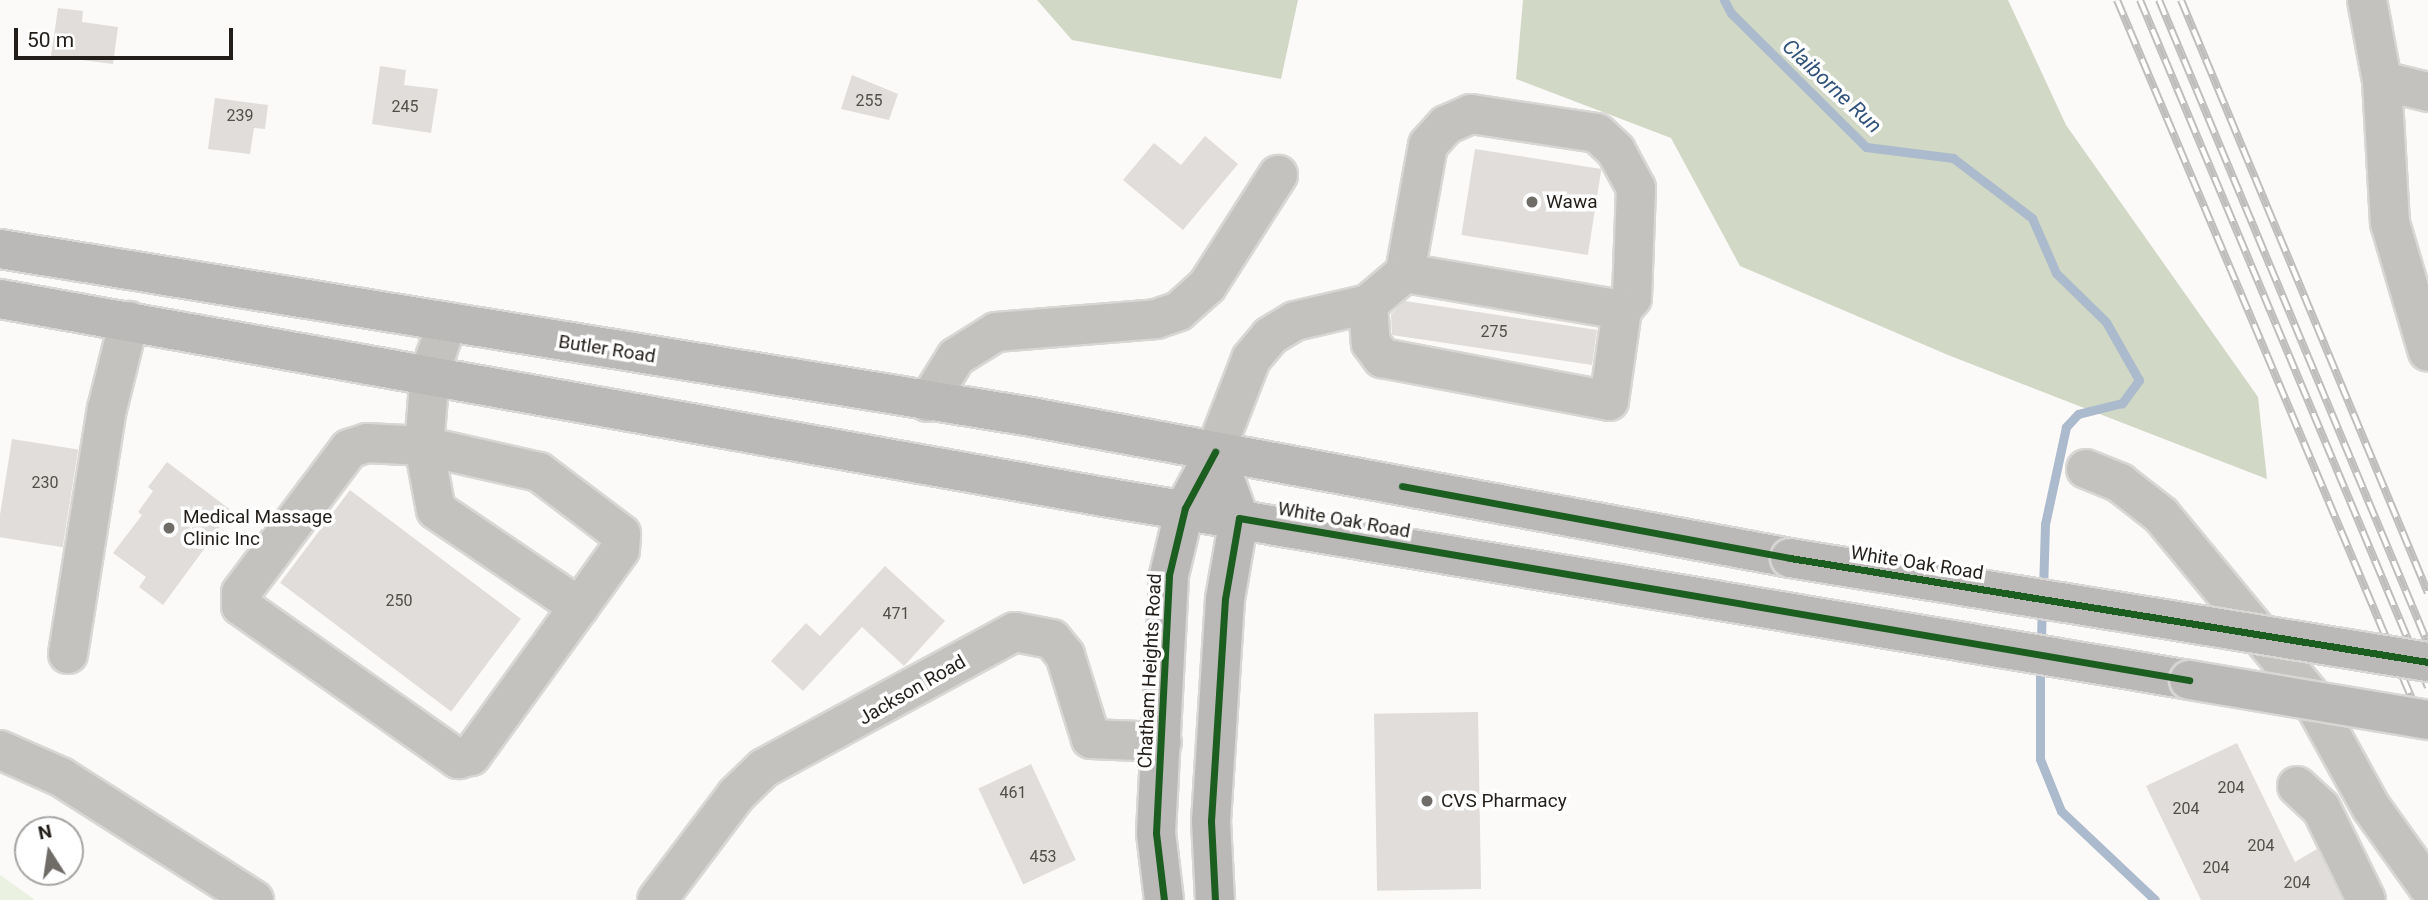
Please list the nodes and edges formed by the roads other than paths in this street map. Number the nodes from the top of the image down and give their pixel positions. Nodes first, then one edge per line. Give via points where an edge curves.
1 (2367, 0) edge
2 (2382, 80) junction
3 (2428, 92) edge
4 (1278, 175) dead end
5 (0, 249) edge
6 (1405, 273) junction
7 (0, 299) edge
8 (1368, 304) junction
9 (1622, 310) junction
10 (128, 321) junction
11 (447, 323) junction
12 (2428, 352) edge
13 (430, 372) junction
14 (928, 402) junction
15 (424, 446) junction
16 (1214, 452) junction
17 (2086, 469) dead end
18 (1185, 508) junction
19 (1239, 518) junction
20 (579, 607) junction
21 (68, 654) dead end
22 (2428, 662) edge
23 (2428, 720) edge
24 (1162, 742) junction
25 (0, 750) edge
26 (2297, 786) dead end
27 (2428, 887) edge
28 (254, 900) edge
29 (657, 900) edge
30 (1164, 900) edge
31 (1214, 900) edge
32 (2366, 900) edge

1 - 2 street
2 - 3 street
2 - 12 street via 2396,246
4 - 14 street via 1207,286 1179,311 1156,319 996,331 956,357
5 - 11 main road, Butler Road
6 - 8 street
6 - 9 street
6 - 9 street via 1428,145 1446,125 1471,114 1597,133 1616,151 1636,188 1632,298
7 - 10 main road
8 - 9 street via 1371,343 1382,358 1609,401
8 - 16 street via 1295,321 1270,336 1251,359
10 - 13 main road
10 - 21 street via 107,409
11 - 13 street
11 - 14 main road, Butler Road
13 - 15 street
13 - 18 main road
14 - 16 main road, Butler Road
15 - 20 street via 436,510
15 - 20 street via 539,472 621,534 620,550
15 - 20 street via 367,443 349,449 241,593 241,607 464,759
16 - 18 main road, Chatham Heights Road
16 - 19 main road
16 - 22 main road, White Oak Road, bridge via 1790,558
17 - 27 street via 2120,483 2161,514 2308,694 2401,855
18 - 19 main road, White Oak Road
18 - 24 main road, Chatham Heights Road via 1169,575
19 - 23 main road, White Oak Road, bridge
19 - 31 main road via 1225,599 1211,821
24 - 29 street, Jackson Road via 1091,740 1065,655 1052,639 1015,632 764,768 737,795
24 - 30 main road, Chatham Heights Road via 1156,833
25 - 28 street via 61,778
26 - 32 street via 2321,808

